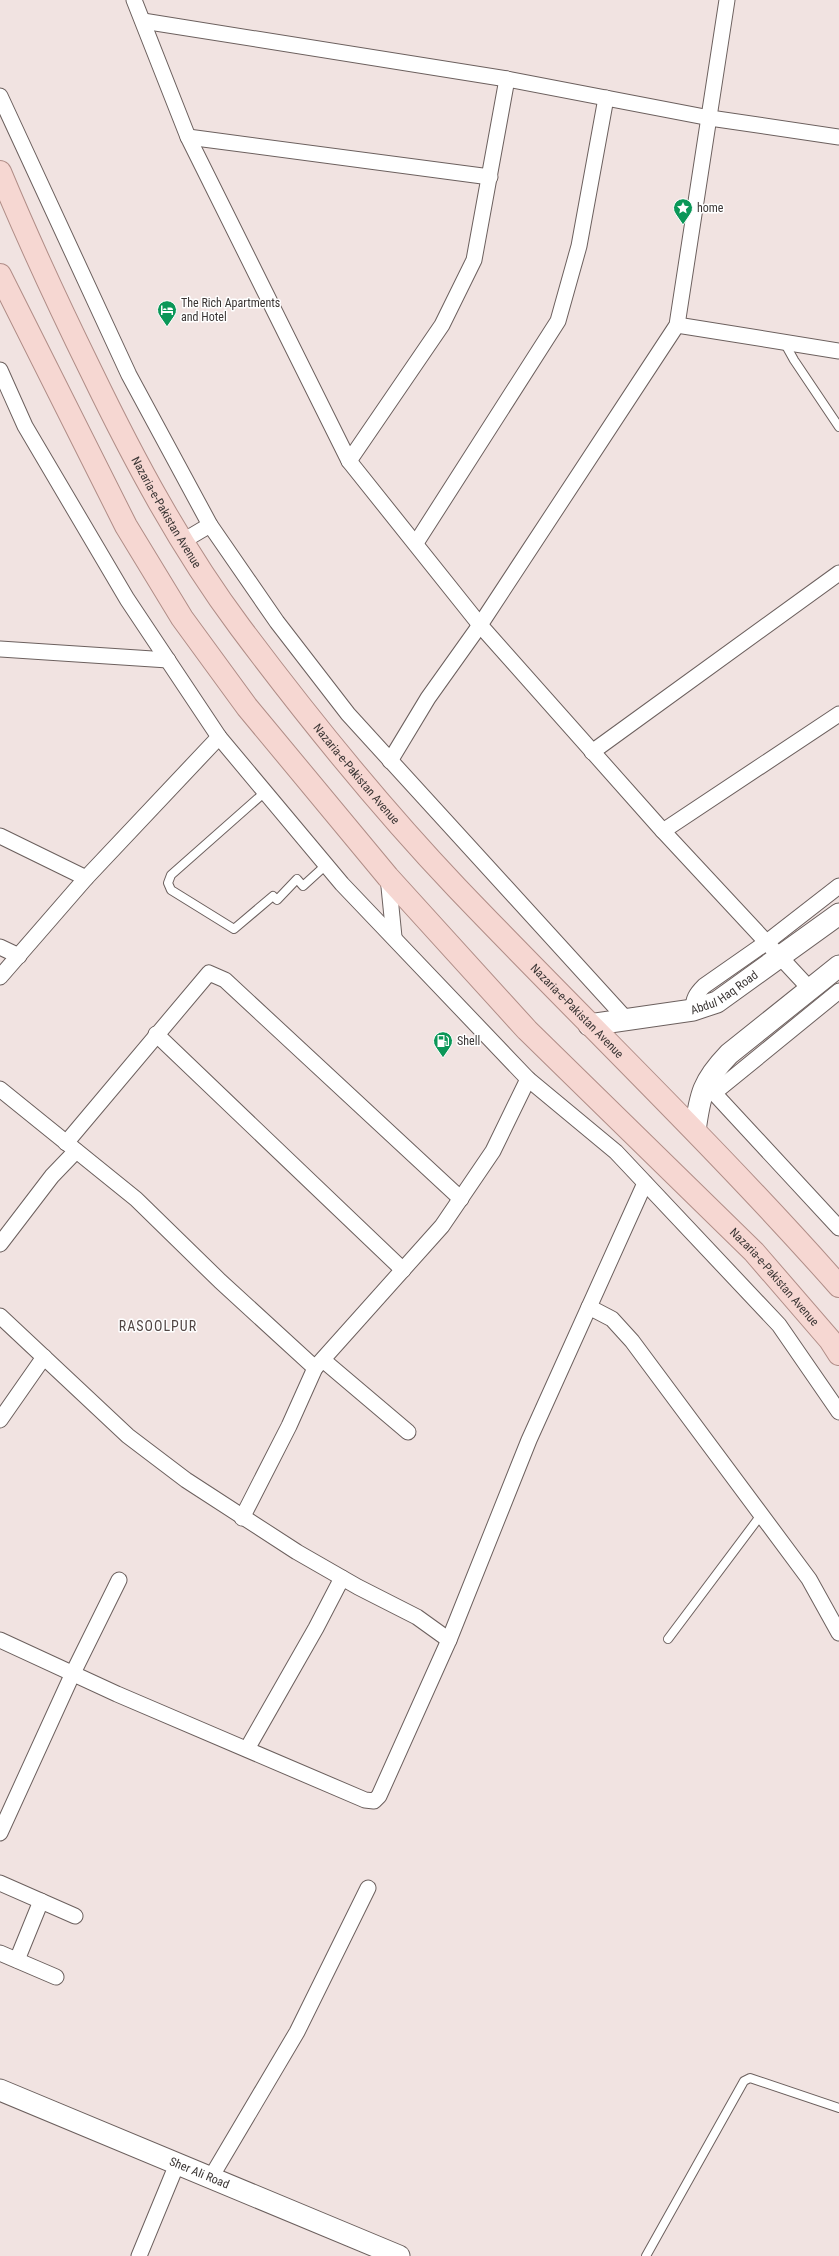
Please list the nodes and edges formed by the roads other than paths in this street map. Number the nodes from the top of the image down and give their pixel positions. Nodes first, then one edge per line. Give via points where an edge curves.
1 (134, 0) edge
2 (727, 0) edge
3 (143, 21) junction
4 (507, 80) junction
5 (0, 96) edge
6 (606, 98) junction
7 (710, 118) junction
8 (188, 137) junction
9 (839, 137) edge
10 (0, 172) edge
11 (490, 177) junction
12 (0, 275) edge
13 (677, 324) junction
14 (784, 342) junction
15 (839, 351) edge
16 (0, 370) edge
17 (839, 427) edge
18 (350, 461) junction
19 (210, 525) junction
20 (183, 541) junction
21 (416, 543) junction
22 (839, 573) edge
23 (480, 626) junction
24 (0, 649) edge
25 (168, 660) junction
26 (839, 714) edge
27 (219, 737) junction
28 (592, 752) junction
29 (390, 761) junction
30 (265, 792) junction
31 (663, 831) junction
32 (0, 836) edge
33 (326, 865) junction
34 (388, 877) junction
35 (86, 878) junction
36 (839, 886) edge
37 (839, 914) edge
38 (394, 938) junction
39 (0, 947) edge
40 (773, 949) junction
41 (19, 956) junction
42 (839, 966) edge
43 (0, 976) edge
44 (810, 989) junction
45 (839, 991) edge
46 (627, 1020) junction
47 (589, 1025) junction
48 (156, 1034) junction
49 (528, 1078) junction
50 (0, 1089) edge
51 (709, 1090) junction
52 (614, 1116) junction
53 (695, 1131) junction
54 (595, 1133) junction
55 (71, 1147) junction
56 (645, 1183) junction
57 (461, 1199) junction
58 (839, 1228) edge
59 (0, 1244) edge
60 (403, 1270) junction
61 (839, 1286) edge
62 (589, 1307) junction
63 (0, 1316) edge
64 (839, 1354) edge
65 (44, 1357) junction
66 (319, 1364) junction
67 (839, 1412) edge
68 (0, 1420) edge
69 (408, 1432) dead end
70 (761, 1515) junction
71 (242, 1518) junction
72 (342, 1578) junction
73 (119, 1580) dead end
74 (839, 1633) edge
75 (668, 1639) dead end
76 (0, 1640) edge
77 (449, 1640) junction
78 (73, 1673) junction
79 (247, 1749) junction
80 (0, 1833) edge
81 (0, 1883) edge
82 (368, 1888) dead end
83 (41, 1901) junction
84 (75, 1916) dead end
85 (0, 1952) edge
86 (17, 1960) junction
87 (56, 1977) dead end
88 (0, 2090) edge
89 (839, 2108) edge
90 (177, 2164) junction
91 (210, 2179) junction
92 (387, 2253) edge
93 (140, 2256) edge
94 (646, 2256) edge

1 - 3 street
2 - 7 street
3 - 4 street
3 - 8 street
4 - 6 street
4 - 11 street
5 - 19 street via 129,375
6 - 7 street
6 - 21 street via 579,246 558,321
7 - 9 street
7 - 13 street
8 - 11 street
8 - 18 street
10 - 20 main road, Nazaria-e-Pakistan Avenue via 30,242 131,453
11 - 18 street via 474,260 468,273 442,325
12 - 34 main road, Nazaria-e-Pakistan Avenue via 126,526 182,618 247,707
13 - 14 street
13 - 23 street
14 - 15 street
14 - 17 lane
16 - 25 street via 25,426 127,599
18 - 21 street
19 - 20 street
19 - 29 street via 276,622 348,714
20 - 47 main road, Nazaria-e-Pakistan Avenue via 239,626 366,786 455,886
21 - 23 street
22 - 28 street
23 - 28 street
23 - 29 street via 428,698
24 - 25 street
25 - 27 street
26 - 31 street
27 - 30 street
27 - 35 street
28 - 31 street
29 - 46 street
30 - 33 street
30 - 33 lane via 171,875 168,884 171,890 234,929 273,896 277,900 297,879 303,886
31 - 40 street
32 - 35 street
33 - 38 street
34 - 38 street
34 - 52 main road, Nazaria-e-Pakistan Avenue via 527,1030
35 - 41 street
36 - 40 street
37 - 40 main road, Abdul Haq Road
38 - 49 street
39 - 41 street
40 - 44 street
40 - 46 main road, Abdul Haq Road via 717,1002 693,1010
41 - 43 street
42 - 44 main road
44 - 51 main road via 729,1054 714,1070
45 - 51 street
46 - 47 main road, Abdul Haq Road
47 - 53 main road, Nazaria-e-Pakistan Avenue
48 - 55 street
48 - 57 street via 199,983 209,973 214,974 225,980
48 - 60 street
49 - 54 street
49 - 57 street via 493,1151
50 - 55 street
51 - 53 main road
51 - 58 street
52 - 54 street
52 - 64 main road, Nazaria-e-Pakistan Avenue via 754,1252 830,1340
53 - 61 main road, Nazaria-e-Pakistan Avenue
54 - 56 street
55 - 59 street
55 - 66 street via 136,1199
56 - 62 street
56 - 67 street via 779,1325
57 - 60 street via 442,1226
60 - 66 street
62 - 70 street via 612,1318 632,1341
62 - 77 street via 529,1440
63 - 65 street
65 - 68 street
65 - 71 street via 128,1436
66 - 69 street
66 - 71 street
70 - 74 street via 809,1579
70 - 75 lane
71 - 72 street
72 - 77 street via 417,1617
72 - 79 street via 309,1642
73 - 78 street
76 - 78 street
77 - 79 street via 379,1796 374,1801 365,1800
78 - 79 street
78 - 80 street
81 - 83 street
82 - 91 street via 297,2032
83 - 84 street
83 - 86 street
85 - 86 street
86 - 87 street
88 - 90 main road, Sher Ali Road
89 - 94 lane via 750,2078 744,2081
90 - 91 main road, Sher Ali Road
90 - 93 street
91 - 92 main road, Sher Ali Road

